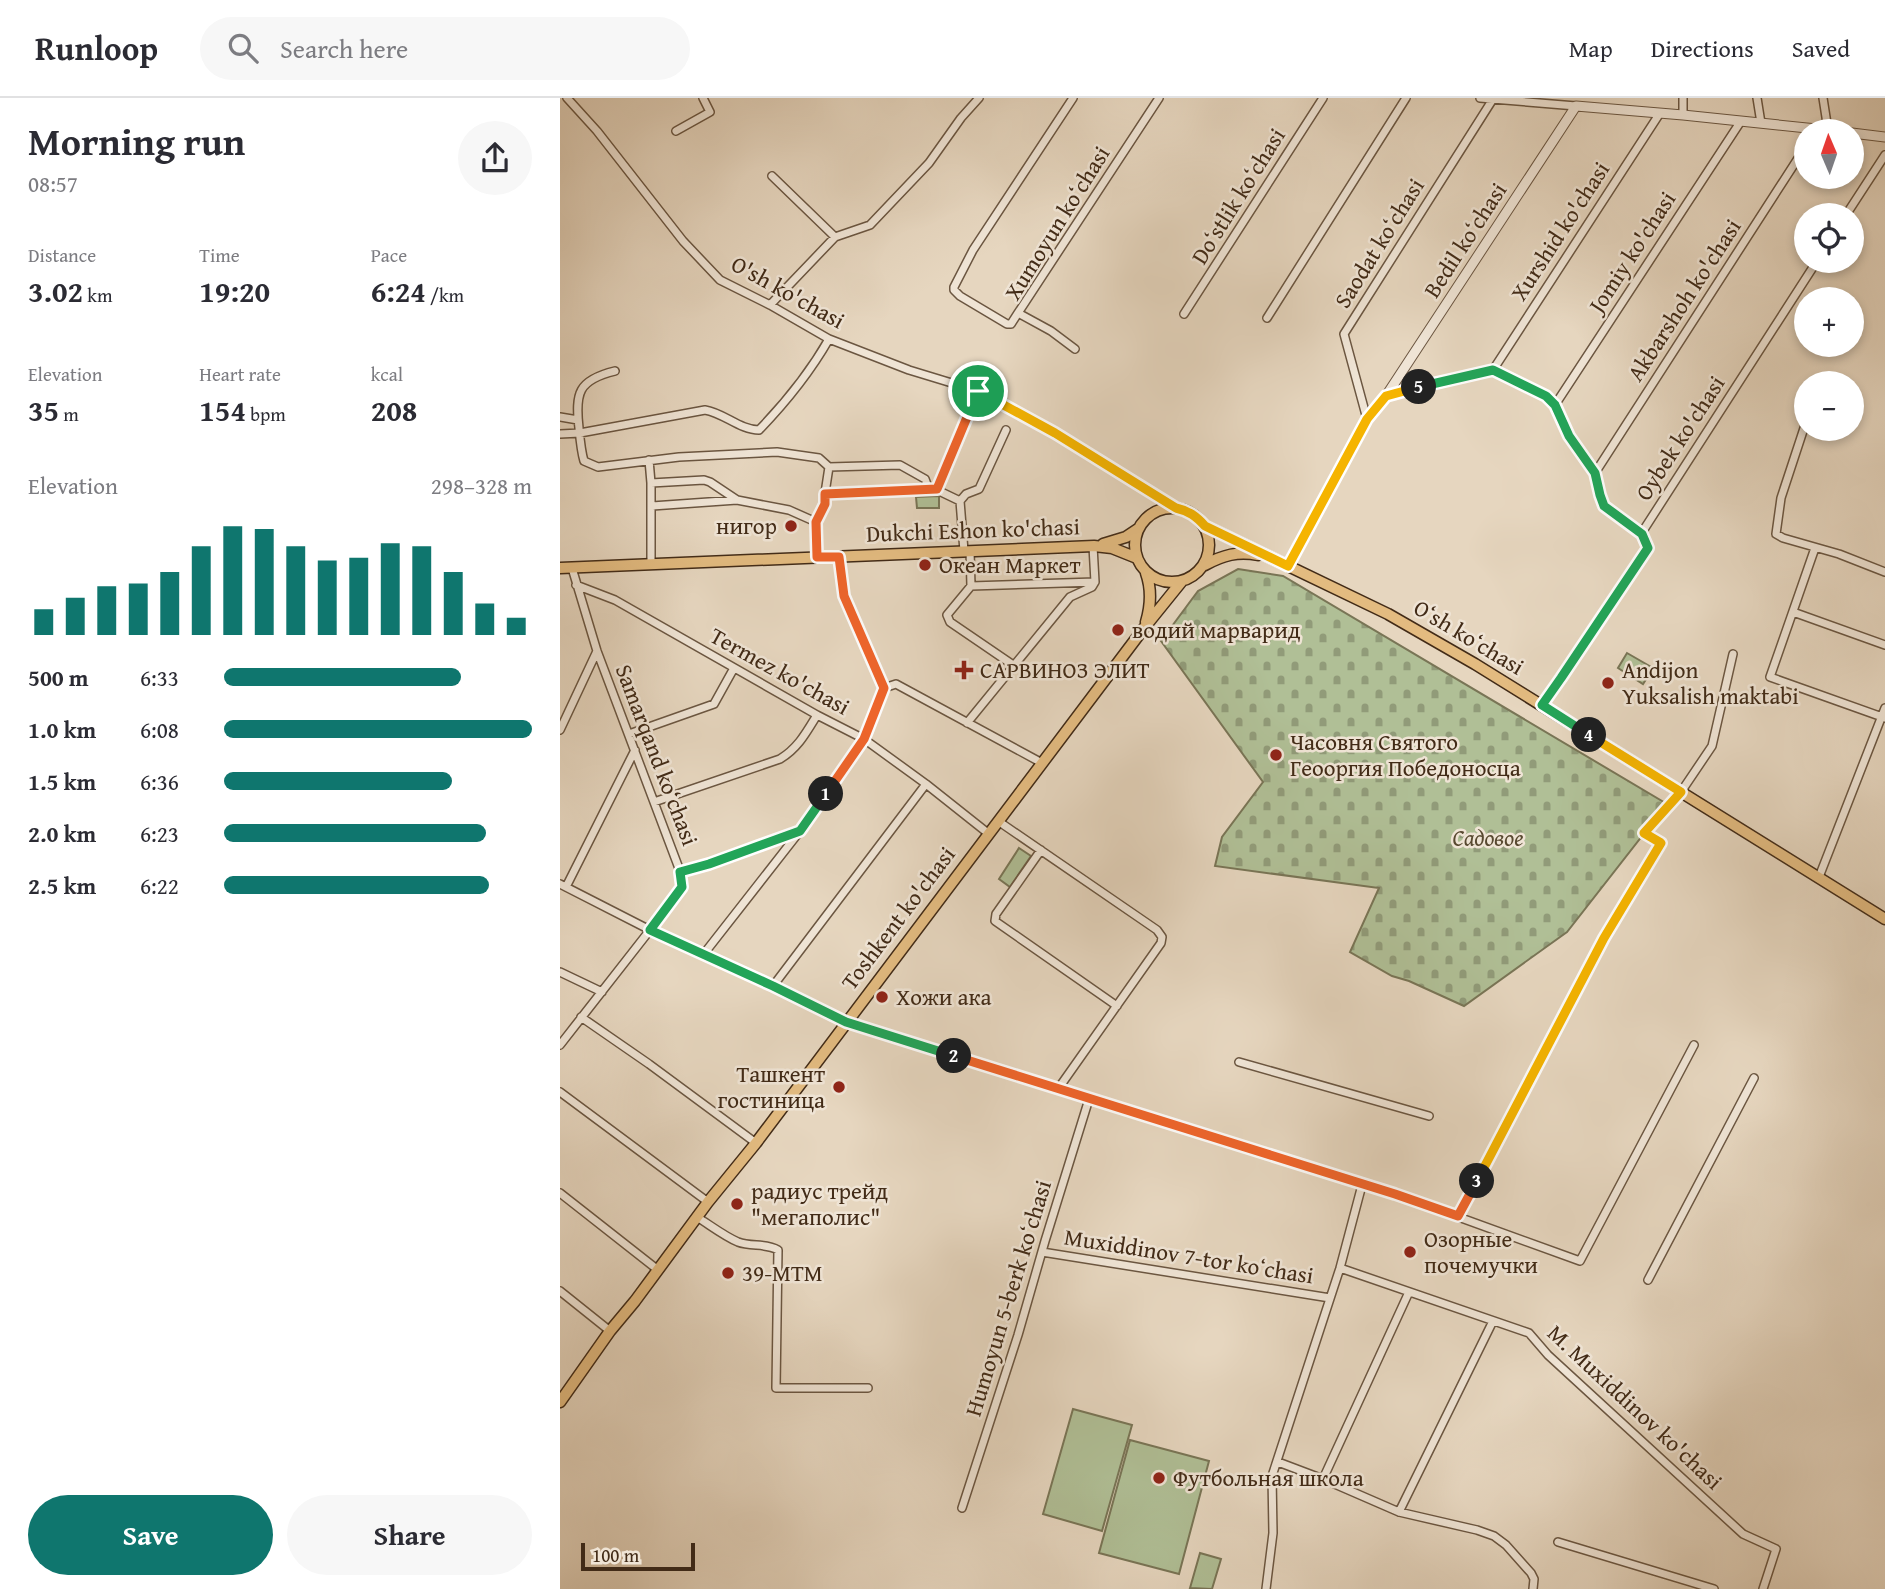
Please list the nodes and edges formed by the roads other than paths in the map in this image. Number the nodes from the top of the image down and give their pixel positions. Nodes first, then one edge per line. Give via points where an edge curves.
1 (567, 98) edge
2 (703, 98) edge
3 (979, 98) edge
4 (1073, 98) edge
5 (1159, 98) edge
6 (1323, 98) edge
7 (1405, 98) edge
8 (1480, 98) edge
9 (1683, 98) edge
10 (1757, 98) edge
11 (1823, 98) edge
12 (1493, 99) edge
13 (1576, 106) junction
14 (1660, 113) junction
15 (1683, 115) junction
16 (1826, 119) edge
17 (1741, 121) junction
18 (1761, 123) junction
19 (1794, 127) edge
20 (676, 131) dead end
21 (1864, 134) edge
22 (1885, 137) edge
23 (1885, 155) edge
24 (1794, 165) edge
25 (772, 176) dead end
26 (1854, 203) edge
27 (835, 237) junction
28 (1809, 273) edge
29 (770, 305) junction
30 (1018, 313) junction
31 (1184, 314) dead end
32 (1267, 318) dead end
33 (828, 339) junction
34 (1075, 349) dead end
35 (1493, 370) junction
36 (615, 371) dead end
37 (978, 391) junction
38 (1386, 396) junction
39 (1555, 405) junction
40 (560, 417) edge
41 (1367, 419) junction
42 (578, 420) junction
43 (1006, 430) dead end
44 (580, 433) junction
45 (560, 434) edge
46 (1800, 441) edge
47 (649, 460) junction
48 (829, 467) junction
49 (1595, 473) junction
50 (652, 483) junction
51 (933, 490) junction
52 (825, 494) junction
53 (737, 500) junction
54 (960, 501) junction
55 (652, 506) junction
56 (1176, 508) junction
57 (816, 522) junction
58 (1205, 526) junction
59 (1138, 530) junction
60 (1642, 534) junction
61 (1093, 546) junction
62 (1815, 548) junction
63 (967, 551) junction
64 (817, 557) junction
65 (839, 557) junction
66 (1137, 558) junction
67 (1274, 559) junction
68 (651, 564) junction
69 (1205, 565) junction
70 (1288, 566) junction
71 (566, 568) edge
72 (1145, 571) junction
73 (1885, 572) edge
74 (1182, 581) junction
75 (1095, 582) junction
76 (576, 585) junction
77 (971, 586) junction
78 (1793, 612) junction
79 (1144, 628) junction
80 (1885, 645) edge
81 (597, 651) junction
82 (1734, 654) dead end
83 (1013, 665) junction
84 (734, 668) junction
85 (884, 688) junction
86 (1542, 705) junction
87 (1885, 708) edge
88 (817, 715) junction
89 (1883, 717) edge
90 (967, 723) junction
91 (560, 730) edge
92 (629, 734) junction
93 (864, 739) junction
94 (635, 750) junction
95 (1042, 763) junction
96 (926, 784) junction
97 (1681, 792) junction
98 (654, 802) junction
99 (998, 821) junction
100 (800, 831) junction
101 (989, 834) junction
102 (1041, 850) junction
103 (680, 872) junction
104 (1819, 877) junction
105 (563, 885) edge
106 (1885, 919) edge
107 (650, 930) junction
108 (703, 955) junction
109 (560, 972) edge
110 (773, 986) junction
111 (602, 992) junction
112 (1117, 1006) junction
113 (581, 1017) junction
114 (846, 1022) junction
115 (560, 1045) edge
116 (1694, 1045) dead end
117 (1239, 1062) dead end
118 (1754, 1078) dead end
119 (1058, 1089) junction
120 (560, 1092) edge
121 (1089, 1099) junction
122 (1429, 1116) dead end
123 (756, 1143) junction
124 (1362, 1185) junction
125 (560, 1193) edge
126 (708, 1202) junction
127 (1458, 1216) junction
128 (697, 1217) junction
129 (1042, 1252) junction
130 (1340, 1268) junction
131 (658, 1270) junction
132 (1648, 1280) dead end
133 (560, 1291) edge
134 (1409, 1292) junction
135 (1330, 1298) junction
136 (1493, 1321) junction
137 (610, 1331) junction
138 (868, 1388) dead end
139 (564, 1389) edge
140 (560, 1402) edge
141 (1278, 1462) junction
142 (1323, 1479) junction
143 (962, 1508) dead end
144 (1399, 1512) junction
145 (1558, 1542) dead end
146 (1266, 1589) edge
147 (1533, 1589) edge
148 (1714, 1589) edge
149 (1763, 1589) edge

1 - 29 street, O'sh ko'chasi via 720,280
2 - 20 street via 710,112
3 - 27 street via 929,163 870,225
4 - 30 street via 973,250 954,287 960,296 1007,324
5 - 30 street, Xumoyun koʻchasi
6 - 31 street, Doʻstlik koʻchasi
7 - 32 street
8 - 12 street
9 - 15 street
10 - 18 street
11 - 16 street
12 - 13 street
12 - 41 street, Saodat koʻchasi via 1344,334
13 - 14 street
13 - 38 street, Bedil koʻchasi
14 - 15 street
14 - 35 street, Xurshid ko'chasi
15 - 17 street
17 - 18 street
17 - 39 street, Jomiy ko'chasi
18 - 19 street
21 - 22 street
23 - 26 street
24 - 49 street, Akbarshoh ko'chasi
25 - 27 street
27 - 29 street
28 - 60 street, Oybek ko'chasi
29 - 33 street, O'sh ko'chasi
30 - 34 street, Xumoyun koʻchasi
33 - 37 street, O'sh ko'chasi
33 - 44 street via 812,368 759,430 705,410
35 - 38 street
35 - 39 street
36 - 42 street via 598,375 583,386 578,395
37 - 51 street
37 - 56 street, O'sh ko'chasi
38 - 41 street, Bedil koʻchasi
39 - 49 street via 1569,436
40 - 42 street
41 - 70 street, Bedil koʻchasi
42 - 44 street
43 - 54 street via 979,489
44 - 45 street
44 - 47 street via 584,461 589,465
46 - 62 street via 1781,498 1776,531 1778,536
47 - 48 street via 778,452 819,458
47 - 50 street
48 - 51 street via 900,466 925,479
48 - 52 street
49 - 60 street via 1604,506
50 - 53 street via 704,480
50 - 55 street
51 - 52 street
51 - 54 street
52 - 57 street
53 - 55 street
53 - 57 street via 789,510
54 - 63 street
55 - 68 street
56 - 58 main road
56 - 59 main road via 1154,513
57 - 64 street
58 - 67 main road, Oʻsh koʻchasi
58 - 69 main road via 1210,545
59 - 61 main road
59 - 66 main road
60 - 86 street, Oybek ko'chasi via 1648,548
61 - 63 main road, Dukchi Eshon ko'chasi
61 - 66 main road
61 - 75 street
62 - 73 street
62 - 78 street
63 - 65 main road, Dukchi Eshon ko'chasi
63 - 77 street
64 - 65 main road, Dukchi Eshon ko'chasi
64 - 68 main road, Dukchi Eshon ko'chasi
65 - 85 street via 844,596
66 - 72 main road
67 - 69 main road via 1231,553
67 - 70 main road, Oʻsh koʻchasi
68 - 71 main road, Dukchi Eshon ko'chasi
69 - 74 main road
70 - 86 main road, Oʻsh koʻchasi via 1388,614
71 - 76 street, Samarqand ko‘chasi
72 - 74 main road via 1162,581
72 - 79 main road via 1150,596
74 - 79 main road, Toshkent ko'chasi
75 - 77 street
75 - 83 street via 1070,597
76 - 81 street, Samarqand ko‘chasi
76 - 84 street, Termez ko'chasi via 615,600
77 - 83 street via 947,615 950,622
78 - 80 street
78 - 89 street via 1770,677
79 - 95 main road, Toshkent ko'chasi
81 - 91 street
81 - 92 street, Samarqand ko‘chasi
82 - 97 street via 1712,746
83 - 90 street
84 - 88 street, Termez ko'chasi
84 - 92 street via 714,704
85 - 90 street via 896,684
85 - 93 street
86 - 97 main road, Oʻsh koʻchasi
87 - 89 street
88 - 93 street, Termez ko'chasi
88 - 98 street via 800,743 780,759
89 - 104 street
90 - 95 street
92 - 94 street, Samarqand ko‘chasi
93 - 96 street, Termez ko'chasi
93 - 100 street
94 - 98 street, Samarqand ko‘chasi
94 - 105 street
95 - 99 main road, Toshkent ko'chasi
96 - 101 street, Termez ko'chasi
96 - 110 street
97 - 104 main road, Oʻsh koʻchasi
97 - 127 street via 1644,833 1661,843 1604,938
98 - 103 street, Samarqand ko‘chasi
99 - 101 main road, Toshkent ko'chasi
99 - 102 street
100 - 103 street
100 - 108 street
101 - 114 main road, Toshkent ko'chasi
102 - 112 street via 1160,934 1160,943
102 - 112 street via 995,921
103 - 107 street, Samarqand ko‘chasi via 682,887
104 - 106 main road, Oʻsh koʻchasi
105 - 107 street
107 - 108 street
107 - 111 street, Samarqand ko‘chasi
108 - 110 street
109 - 111 street
110 - 114 street
111 - 113 street, Samarqand ko‘chasi
112 - 119 street
113 - 115 street, Samarqand ko‘chasi
113 - 123 street
114 - 119 street
114 - 123 main road, Toshkent ko'chasi
116 - 127 street via 1580,1261
117 - 122 street
118 - 132 street
119 - 121 street
120 - 126 street
121 - 124 street
121 - 129 street, Humoyun 5-berk koʻchasi
123 - 126 main road, Toshkent ko'chasi
124 - 127 street
124 - 130 street
125 - 131 street
126 - 128 main road, Toshkent ko'chasi
128 - 131 main road, Toshkent ko'chasi
128 - 138 street via 737,1241 778,1250 776,1388
129 - 135 street, Muxiddinov 7-tor koʻchasi
129 - 143 street, Humoyun 5-berk koʻchasi
130 - 134 street, M. Muxiddinov ko'chasi
130 - 135 street
131 - 137 main road, Toshkent ko'chasi
133 - 137 street
134 - 136 street, M. Muxiddinov ko'chasi
134 - 142 street
135 - 141 street
136 - 144 street
136 - 149 street, M. Muxiddinov ko'chasi via 1529,1333 1744,1534 1776,1549
137 - 139 main road, Toshkent ko'chasi
139 - 140 main road, Toshkent ko'chasi
141 - 142 street
141 - 146 street via 1272,1476 1273,1533
142 - 144 street
144 - 147 street via 1493,1536 1531,1573
145 - 148 street

